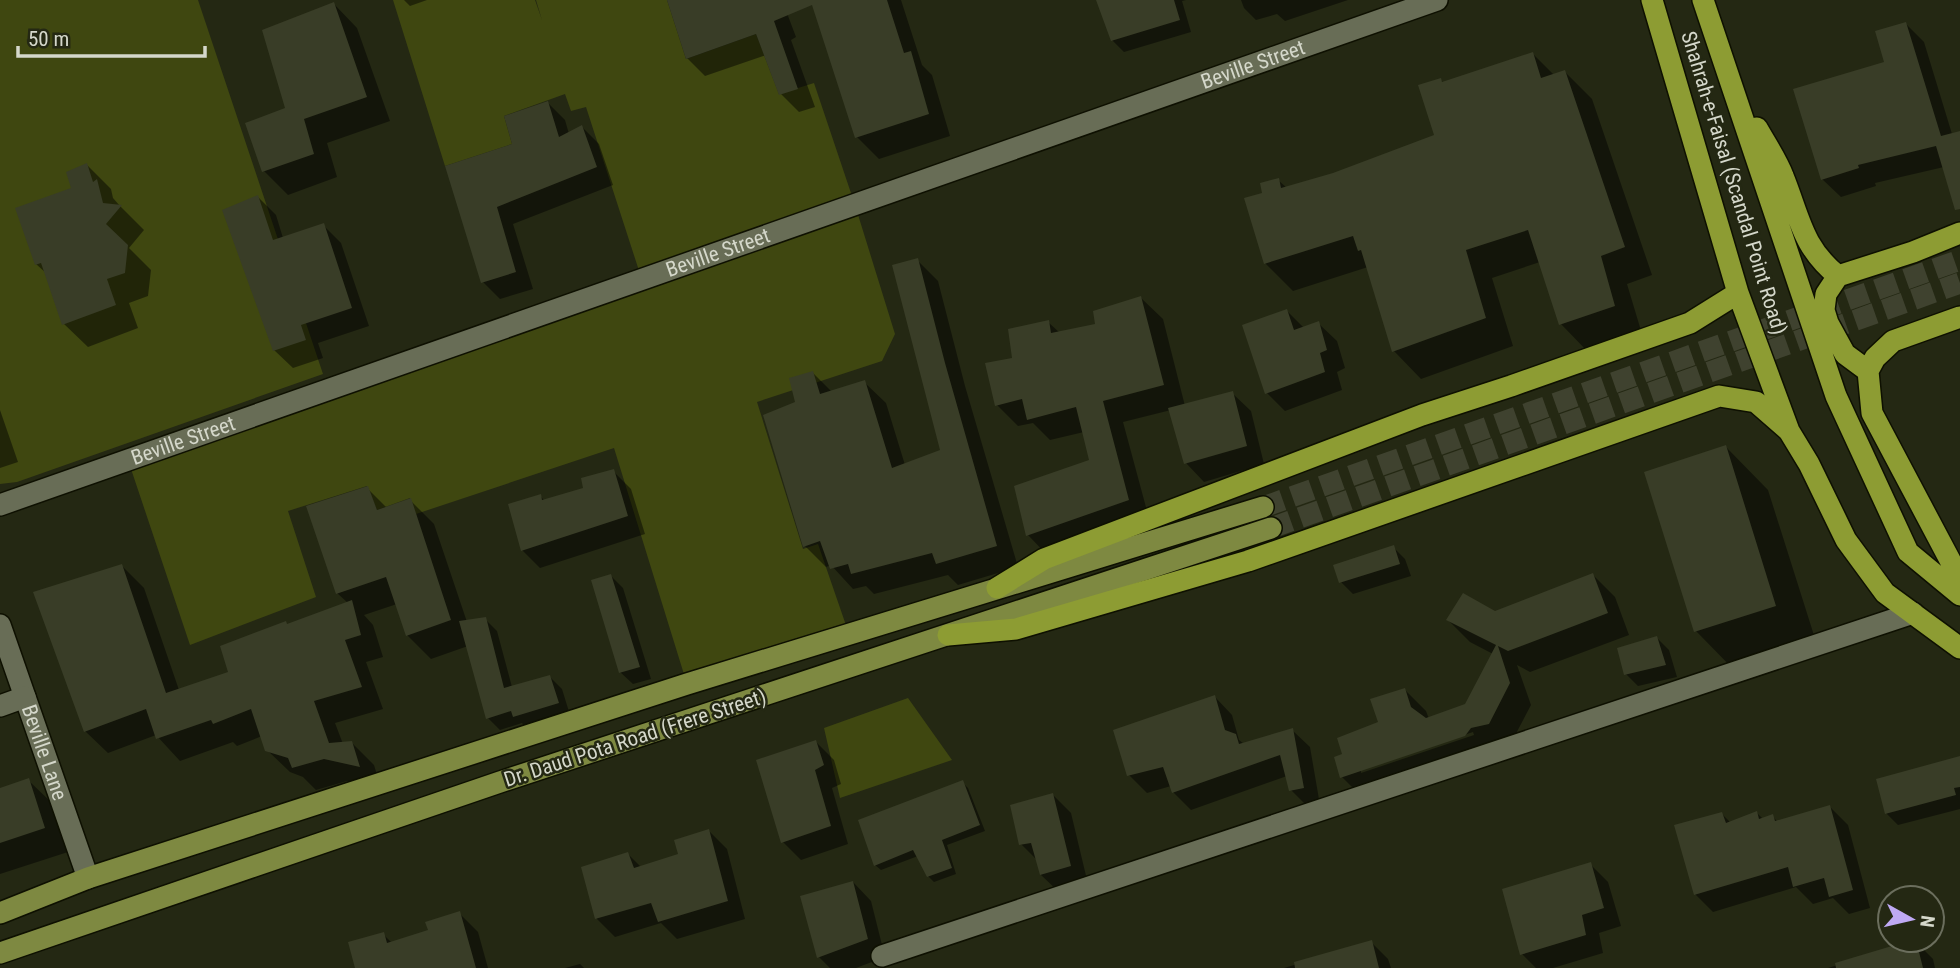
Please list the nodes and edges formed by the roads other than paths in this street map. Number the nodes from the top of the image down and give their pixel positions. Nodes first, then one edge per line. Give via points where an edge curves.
1 (1437, 0) edge
2 (1653, 0) edge
3 (1703, 0) edge
4 (1731, 80) junction
5 (1960, 233) edge
6 (1838, 276) junction
7 (1738, 293) junction
8 (1960, 317) edge
9 (1868, 371) junction
10 (1789, 431) junction
11 (0, 505) edge
12 (1263, 507) tunnel mouth
13 (1271, 528) tunnel mouth
14 (1960, 579) edge
15 (998, 588) junction
16 (1960, 595) edge
17 (1913, 613) junction
18 (0, 625) edge
19 (948, 635) junction
20 (1960, 648) edge
21 (25, 697) junction
22 (0, 706) edge
23 (88, 878) junction
24 (0, 913) edge
25 (0, 953) edge
26 (882, 956) dead end

1 - 11 street, Beville Street
2 - 7 highway, Shahrah-e-Faisal (Scandal Point Road)
3 - 4 highway, Shahrah-e-Faisal (Scandal Point Road)
4 - 6 highway via 1782,173 1808,245
4 - 16 highway, Shahrah-e-Faisal (Scandal Point Road) via 1836,396 1908,552
5 - 6 highway
6 - 9 highway via 1826,294 1828,323 1845,354
7 - 10 highway, Shahrah-e-Faisal (Scandal Point Road)
7 - 15 highway via 1690,323 1422,415 1044,559
8 - 9 highway via 1893,341
9 - 14 highway via 1872,413
10 - 17 highway, Shahrah-e-Faisal (Scandal Point Road) via 1846,541 1885,593
10 - 19 highway via 1756,402 1719,396 1248,561 1016,629
12 - 15 main road, Dr. Daud Pota Road (Frere Street)
13 - 19 main road, Dr. Daud Pota Road (Frere Street)
15 - 23 main road, Dr. Daud Pota Road (Frere Street)
17 - 20 highway, Shahrah-e-Faisal (Scandal Point Road)
17 - 26 street
18 - 21 street, Beville Lane
19 - 25 main road, Dr. Daud Pota Road (Frere Street)
21 - 22 street
21 - 23 street, Beville Lane
23 - 24 main road, Dr. Daud Pota Road (Frere Street)

